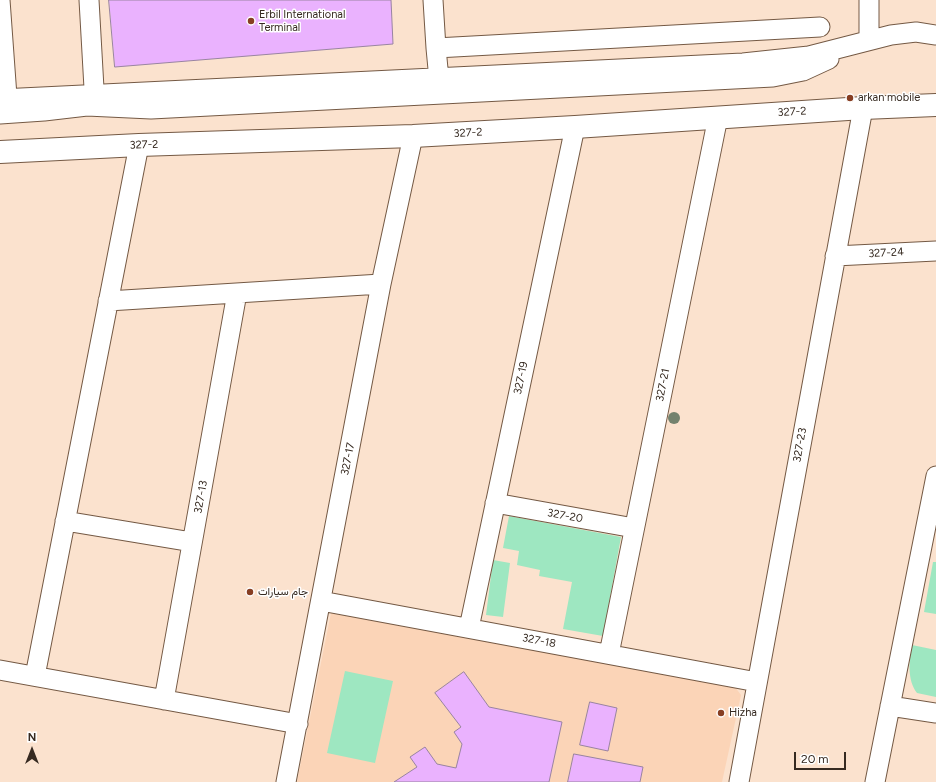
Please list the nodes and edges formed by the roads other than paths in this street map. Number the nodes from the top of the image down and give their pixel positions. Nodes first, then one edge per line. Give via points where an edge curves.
1 (0, 0) edge
2 (89, 0) edge
3 (433, 0) edge
4 (869, 0) edge
5 (820, 27) dead end
6 (936, 35) edge
7 (869, 39) junction
8 (436, 48) junction
9 (440, 86) junction
10 (94, 100) junction
11 (936, 105) edge
12 (4, 106) edge
13 (863, 108) junction
14 (718, 116) junction
15 (575, 127) junction
16 (413, 136) junction
17 (139, 145) junction
18 (1, 156) edge
19 (936, 251) edge
20 (835, 256) junction
21 (381, 284) junction
22 (237, 293) junction
23 (108, 301) junction
24 (936, 476) edge
25 (495, 503) junction
26 (66, 521) junction
27 (634, 528) junction
28 (192, 542) junction
29 (929, 549) edge
30 (321, 601) junction
31 (469, 628) junction
32 (609, 654) junction
33 (0, 670) edge
34 (35, 676) junction
35 (757, 682) junction
36 (164, 700) junction
37 (890, 706) junction
38 (936, 713) edge
39 (298, 724) junction
40 (286, 782) edge
41 (739, 782) edge
42 (875, 782) edge

1 - 12 street
2 - 10 street
3 - 8 street
4 - 7 street
5 - 8 street
6 - 7 street via 916,32
7 - 9 street via 809,56 768,62
8 - 9 street
9 - 10 street
10 - 12 street
11 - 13 street, 327-2
13 - 14 street, 327-2
13 - 20 street, 327-23
14 - 15 street, 327-2
14 - 27 street, 327-21
15 - 16 street, 327-2
15 - 25 street, 327-19
16 - 17 street, 327-2
16 - 21 street, 327-17
17 - 18 street, 327-2
17 - 23 street
19 - 20 street, 327-24
20 - 35 street, 327-23
21 - 22 street
21 - 30 street, 327-17
22 - 23 street
22 - 28 street, 327-13
23 - 26 street
24 - 29 street
25 - 27 street, 327-20
25 - 31 street, 327-19
26 - 28 street
26 - 34 street
27 - 32 street, 327-21
28 - 36 street, 327-13
29 - 37 street
30 - 31 street, 327-18
30 - 39 street, 327-17
31 - 32 street, 327-18
32 - 35 street, 327-18
33 - 34 street
34 - 36 street
35 - 41 street, 327-23
36 - 39 street
37 - 38 street
37 - 42 street
39 - 40 street, 327-17

